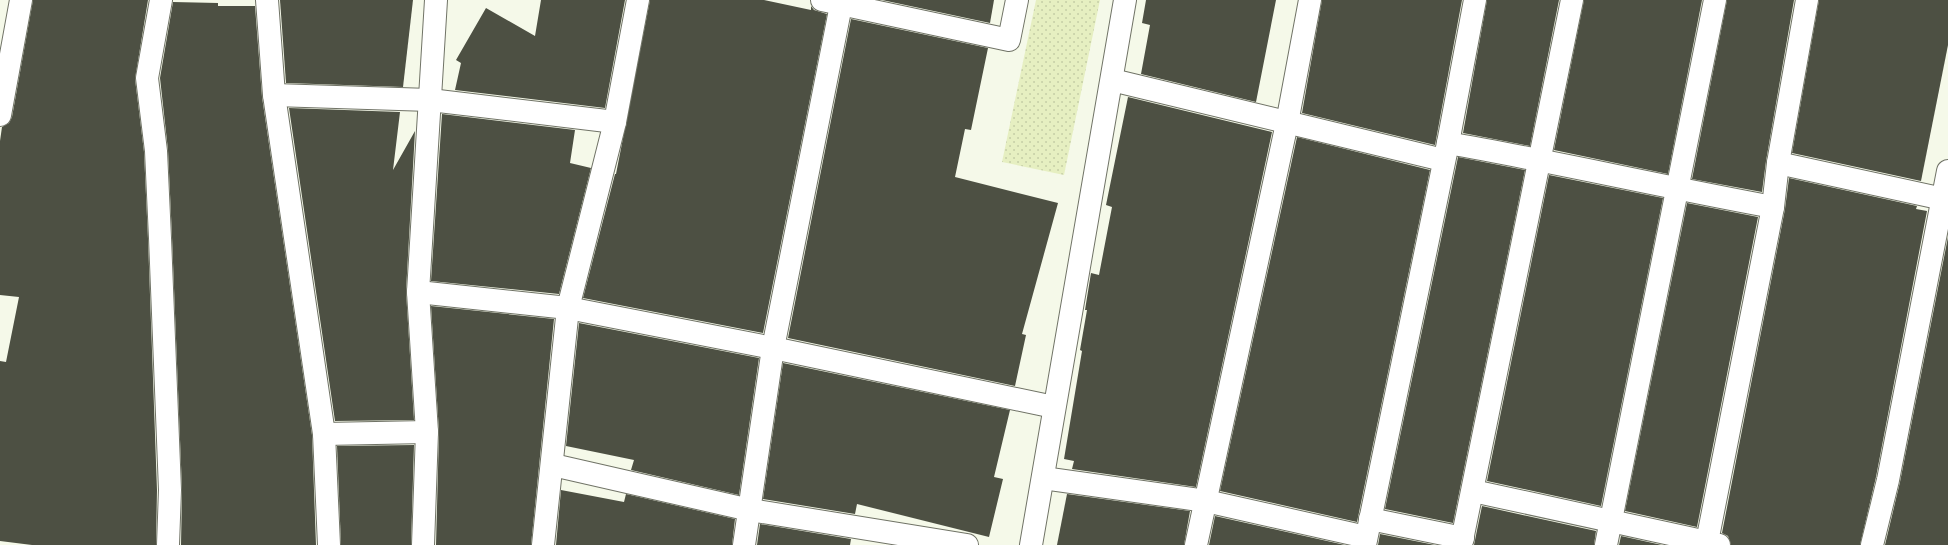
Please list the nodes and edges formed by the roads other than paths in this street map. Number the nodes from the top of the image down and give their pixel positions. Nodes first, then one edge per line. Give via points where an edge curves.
1 (21, 0) edge
2 (161, 0) edge
3 (267, 0) edge
4 (436, 0) edge
5 (638, 0) edge
6 (1017, 0) edge
7 (1125, 0) edge
8 (1310, 0) edge
9 (1475, 0) edge
10 (1572, 0) edge
11 (1715, 0) edge
12 (1808, 0) edge
13 (835, 1) edge
14 (1112, 80) junction
15 (274, 95) junction
16 (430, 100) junction
17 (0, 115) edge
18 (615, 122) junction
19 (1287, 123) junction
20 (1445, 151) junction
21 (1539, 158) junction
22 (1778, 163) junction
23 (1948, 171) edge
24 (1678, 190) junction
25 (1946, 200) edge
26 (1772, 207) junction
27 (418, 292) junction
28 (568, 308) junction
29 (773, 348) junction
30 (1054, 407) junction
31 (427, 432) junction
32 (324, 434) junction
33 (553, 465) junction
34 (1043, 478) junction
35 (1472, 491) junction
36 (1206, 501) junction
37 (750, 510) junction
38 (1612, 522) junction
39 (1367, 533) edge
40 (1462, 542) edge
41 (1713, 544) edge
42 (168, 545) edge
43 (329, 545) edge
44 (423, 545) edge
45 (543, 545) edge
46 (744, 545) edge
47 (967, 545) edge
48 (1031, 545) edge
49 (1196, 545) edge
50 (1606, 545) edge
51 (1872, 545) edge

1 - 17 street
2 - 42 street via 147,78 156,151 160,238 170,490
3 - 15 street
4 - 16 street
5 - 18 street
6 - 13 street via 1009,40
7 - 14 street
8 - 19 street
9 - 20 street
10 - 21 street
11 - 24 street
12 - 22 street
13 - 29 street
14 - 19 street
14 - 30 street
15 - 16 street
15 - 32 street
16 - 18 street
16 - 27 street
18 - 28 street
19 - 20 street
19 - 36 street
20 - 21 street
20 - 39 street
21 - 24 street
21 - 35 street
22 - 25 street
22 - 26 street
23 - 25 street
24 - 26 street
24 - 38 street
25 - 51 street via 1888,480
26 - 41 street
27 - 28 street
27 - 31 street
28 - 29 street
28 - 33 street
29 - 30 street
29 - 37 street
30 - 34 street
31 - 32 street
31 - 44 street
32 - 43 street
33 - 37 street
33 - 45 street
34 - 36 street
34 - 48 street
35 - 38 street
35 - 40 street
36 - 39 street
36 - 49 street
37 - 46 street
37 - 47 street
38 - 41 street
38 - 50 street
39 - 40 street

